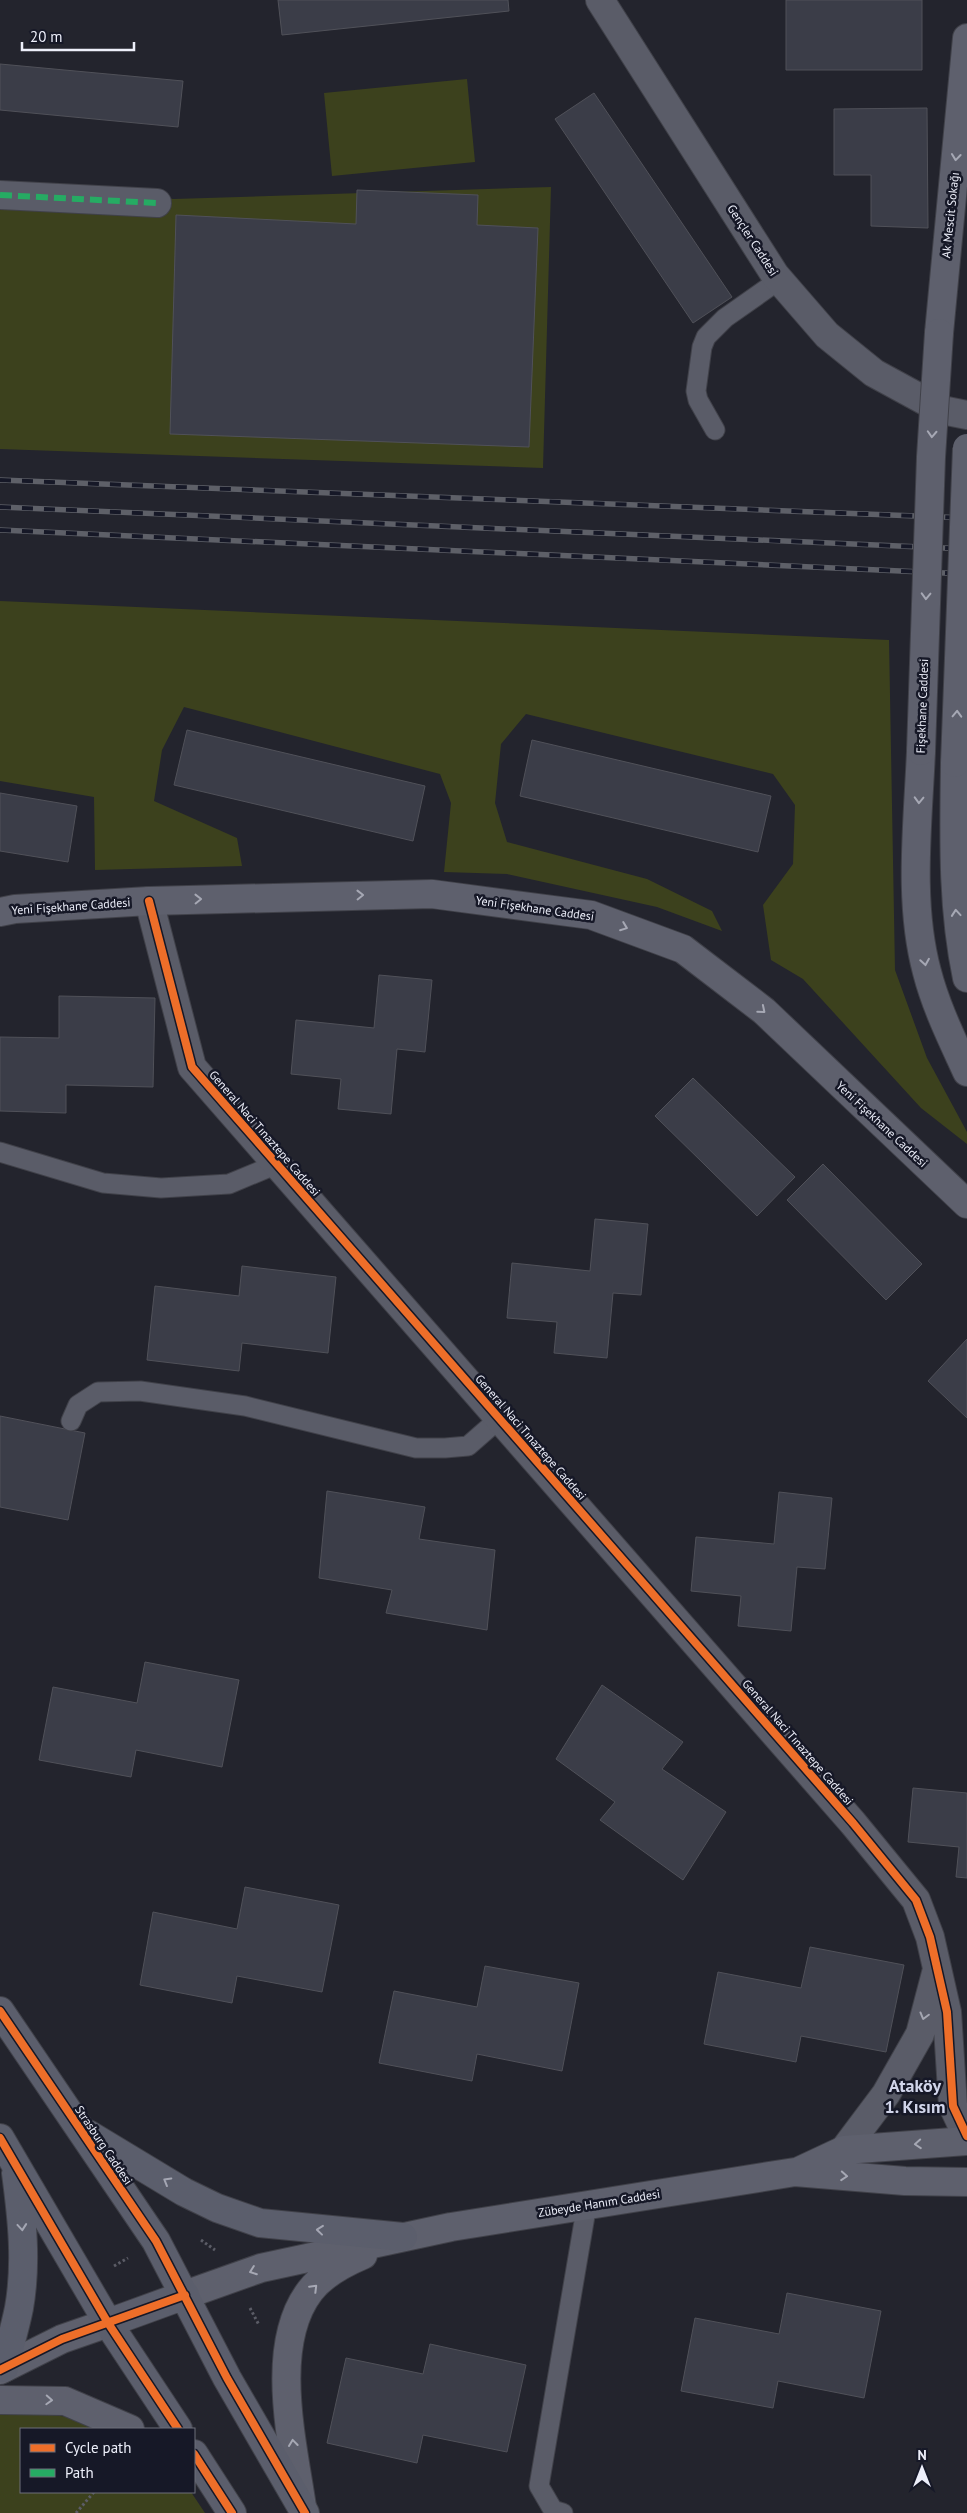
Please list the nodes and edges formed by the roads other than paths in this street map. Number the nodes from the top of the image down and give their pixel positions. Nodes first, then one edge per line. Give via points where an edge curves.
1 (600, 0) edge
2 (967, 38) edge
3 (0, 195) edge
4 (157, 203) dead end
5 (779, 280) junction
6 (939, 333) joint
7 (967, 415) edge
8 (715, 430) dead end
9 (967, 448) edge
10 (149, 900) junction
11 (0, 912) edge
12 (967, 978) edge
13 (967, 1072) edge
14 (0, 1152) edge
15 (276, 1164) junction
16 (967, 1204) edge
17 (500, 1418) junction
18 (71, 1421) dead end
19 (937, 1969) junction
20 (0, 2011) edge
21 (78, 2128) junction
22 (967, 2136) edge
23 (0, 2138) edge
24 (967, 2141) edge
25 (844, 2150) junction
26 (15, 2161) junction
27 (796, 2172) junction
28 (967, 2182) edge
29 (587, 2204) junction
30 (403, 2237) junction
31 (185, 2295) junction
32 (108, 2323) junction
33 (2, 2369) edge
34 (0, 2400) edge
35 (128, 2428) edge
36 (177, 2428) edge
37 (198, 2465) edge
38 (304, 2511) edge
39 (232, 2513) edge
40 (563, 2513) edge

1 - 5 street, Gençler Caddesi
2 -> 6 main road, Ak Mescit Sokağı
3 - 4 street
5 - 7 street, Gençler Caddesi via 827,335 874,373 942,410
5 - 8 lane via 725,318 706,337 696,391
6 -> 13 main road, Fişekhane Caddesi, bridge via 931,457 918,916 927,972
12 -> 9 main road, bridge via 958,936 954,883 955,763
10 - 11 main road, Yeni Fişekhane Caddesi
10 - 15 street, General Naci Tınaztepe Caddesi via 192,1067
10 -> 16 main road, Yeni Fişekhane Caddesi via 432,894 600,918 683,949 764,1011
14 - 15 lane via 103,1183 161,1188 229,1184
15 - 17 street, General Naci Tınaztepe Caddesi
17 - 18 lane via 468,1446 445,1448 416,1448 245,1406 140,1392 98,1392 78,1405
17 - 19 street, General Naci Tınaztepe Caddesi via 853,1823 916,1900 930,1937
19 - 22 street, General Naci Tınaztepe Caddesi via 947,2012 953,2106
19 -> 25 street via 920,2034 886,2094
20 - 21 main road, Strasburg Caddesi
30 -> 21 main road via 260,2223 184,2192
21 - 31 main road, Strasburg Caddesi via 156,2241
23 - 26 main road
24 -> 25 main road, Zübeyde Hanım Caddesi
25 - 27 main road, Zübeyde Hanım Caddesi
26 - 32 main road
26 -> 33 main road via 24,2239 22,2279 19,2306
27 -> 28 main road, Zübeyde Hanım Caddesi via 906,2181
27 - 29 main road, Zübeyde Hanım Caddesi
29 - 30 main road, Zübeyde Hanım Caddesi
29 - 40 lane via 539,2486 553,2510
30 -> 31 main road, Zübeyde Hanım Caddesi via 261,2268
38 -> 30 main road, Zübeyde Hanım Caddesi via 288,2399 287,2351 295,2317 310,2290 339,2266
31 - 32 main road
31 - 38 main road, Strasburg Caddesi via 227,2378
32 - 33 main road via 62,2340
32 - 36 main road
34 -> 35 main road via 65,2401
37 - 39 main road

